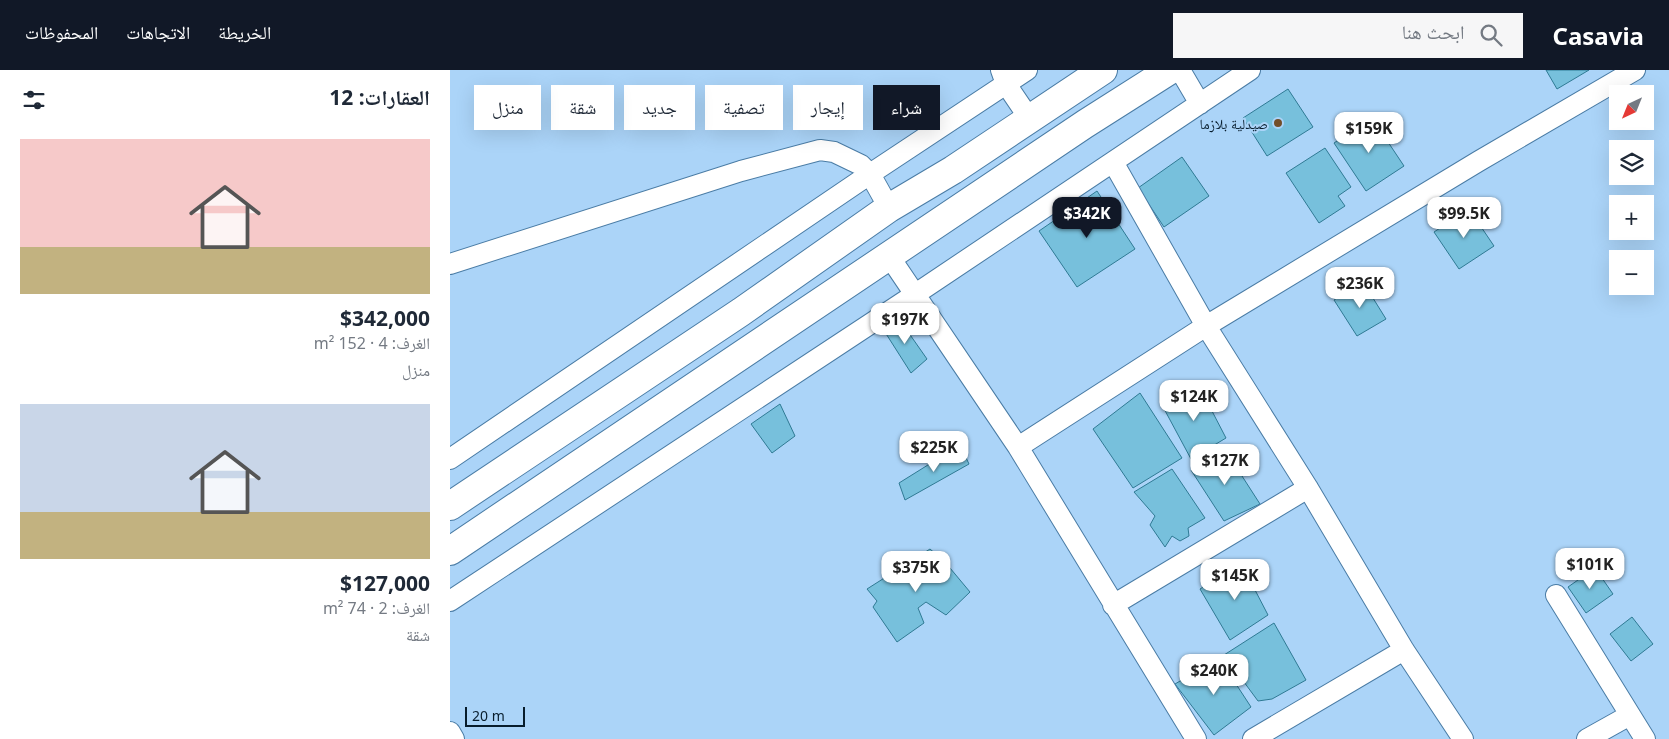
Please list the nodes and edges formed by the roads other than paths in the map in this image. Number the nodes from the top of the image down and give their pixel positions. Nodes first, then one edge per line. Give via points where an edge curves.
1 (1027, 70) edge
2 (1103, 70) edge
3 (1170, 70) edge
4 (1180, 70) edge
5 (1250, 70) edge
6 (1635, 70) edge
7 (1004, 77) edge
8 (1200, 104) junction
9 (1029, 118) junction
10 (1113, 162) junction
11 (870, 174) junction
12 (890, 208) junction
13 (889, 256) junction
14 (450, 264) edge
15 (914, 295) junction
16 (1206, 326) junction
17 (1018, 447) junction
18 (450, 459) edge
19 (1308, 488) junction
20 (450, 506) edge
21 (450, 551) edge
22 (1556, 595) dead end
23 (450, 601) edge
24 (1114, 605) junction
25 (1404, 650) junction
26 (1630, 715) junction
27 (450, 732) edge
28 (454, 739) edge
29 (1196, 739) edge
30 (1253, 739) edge
31 (1463, 739) edge
32 (1588, 739) edge
33 (1644, 739) edge

1 - 7 street
2 - 9 highway
3 - 13 highway
4 - 8 street
5 - 8 street
6 - 16 street
7 - 9 street
7 - 11 street
8 - 10 street
9 - 12 highway
10 - 15 street
10 - 16 street
11 - 12 street
11 - 14 street via 861,165 834,152 820,150 741,171
11 - 18 street
12 - 20 highway
13 - 15 street
13 - 21 highway
15 - 17 street
15 - 23 street
16 - 17 street
16 - 19 street
17 - 24 street
19 - 24 street
19 - 25 street
22 - 26 street
24 - 29 street
25 - 30 street
25 - 31 street
26 - 32 street
26 - 33 street
27 - 28 street

